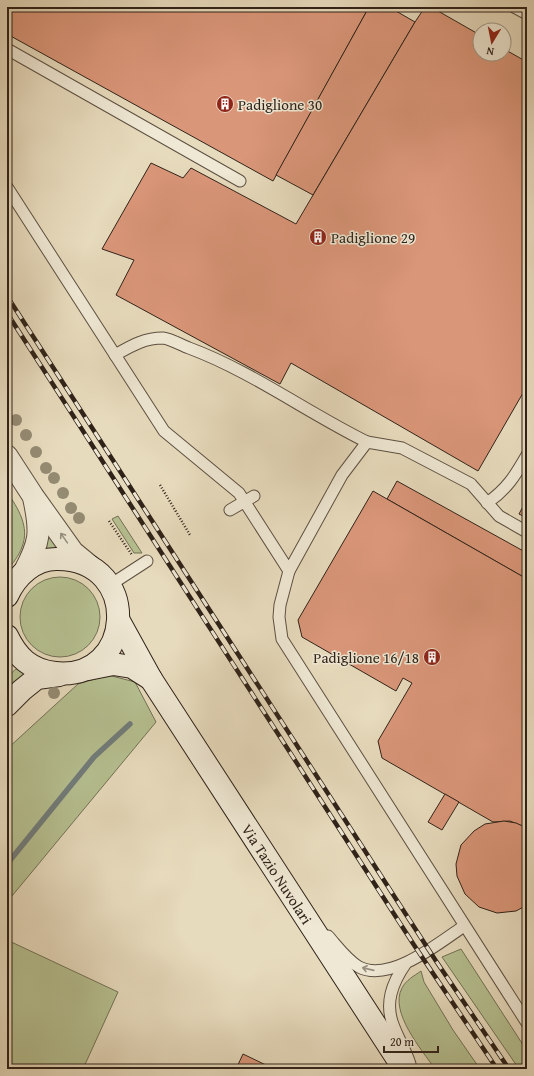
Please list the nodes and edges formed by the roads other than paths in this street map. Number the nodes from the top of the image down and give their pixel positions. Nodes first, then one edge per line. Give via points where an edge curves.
1 (514, 7) edge
2 (527, 14) edge
3 (7, 49) edge
4 (240, 181) dead end
5 (7, 187) edge
6 (115, 355) junction
7 (367, 442) junction
8 (527, 455) edge
9 (7, 456) edge
10 (33, 496) junction
11 (249, 499) junction
12 (487, 502) junction
13 (230, 510) dead end
14 (527, 532) edge
15 (147, 561) dead end
16 (90, 566) junction
17 (289, 571) junction
18 (24, 572) junction
19 (110, 585) junction
20 (7, 596) edge
21 (119, 621) junction
22 (7, 636) edge
23 (75, 672) junction
24 (151, 679) junction
25 (7, 705) edge
26 (299, 908) junction
27 (464, 926) junction
28 (406, 963) junction
29 (527, 1023) edge
30 (404, 1069) edge
31 (412, 1069) edge

1 - 2 lane
3 - 4 lane
5 - 6 lane
6 - 7 lane via 136,343 165,338 225,363
6 - 11 lane via 164,431
7 - 12 lane via 402,448 471,484
7 - 17 lane via 342,475
8 - 12 lane via 506,488
9 - 10 street
16 -> 10 street via 73,552
10 - 18 street via 39,534 34,554
11 - 13 lane
11 - 17 lane
12 - 14 lane via 499,516
15 - 19 lane
16 - 18 street via 74,560 56,559 39,563
16 - 19 street
17 - 27 lane via 278,617 282,638
18 - 20 street via 13,584
19 - 21 street via 117,602
21 - 23 street via 108,650 98,661
21 - 24 street, Via Tazio Nuvolari
22 - 23 street via 14,650 28,664 45,672
23 - 24 street, Via Tazio Nuvolari via 113,664 132,667
23 - 25 street via 37,678
24 - 26 street, Via Tazio Nuvolari
28 -> 26 lane via 378,971 359,967
26 - 30 street, Via Tazio Nuvolari
27 - 28 lane
27 - 29 lane
28 - 31 lane via 395,981 389,998 389,1008 392,1023

